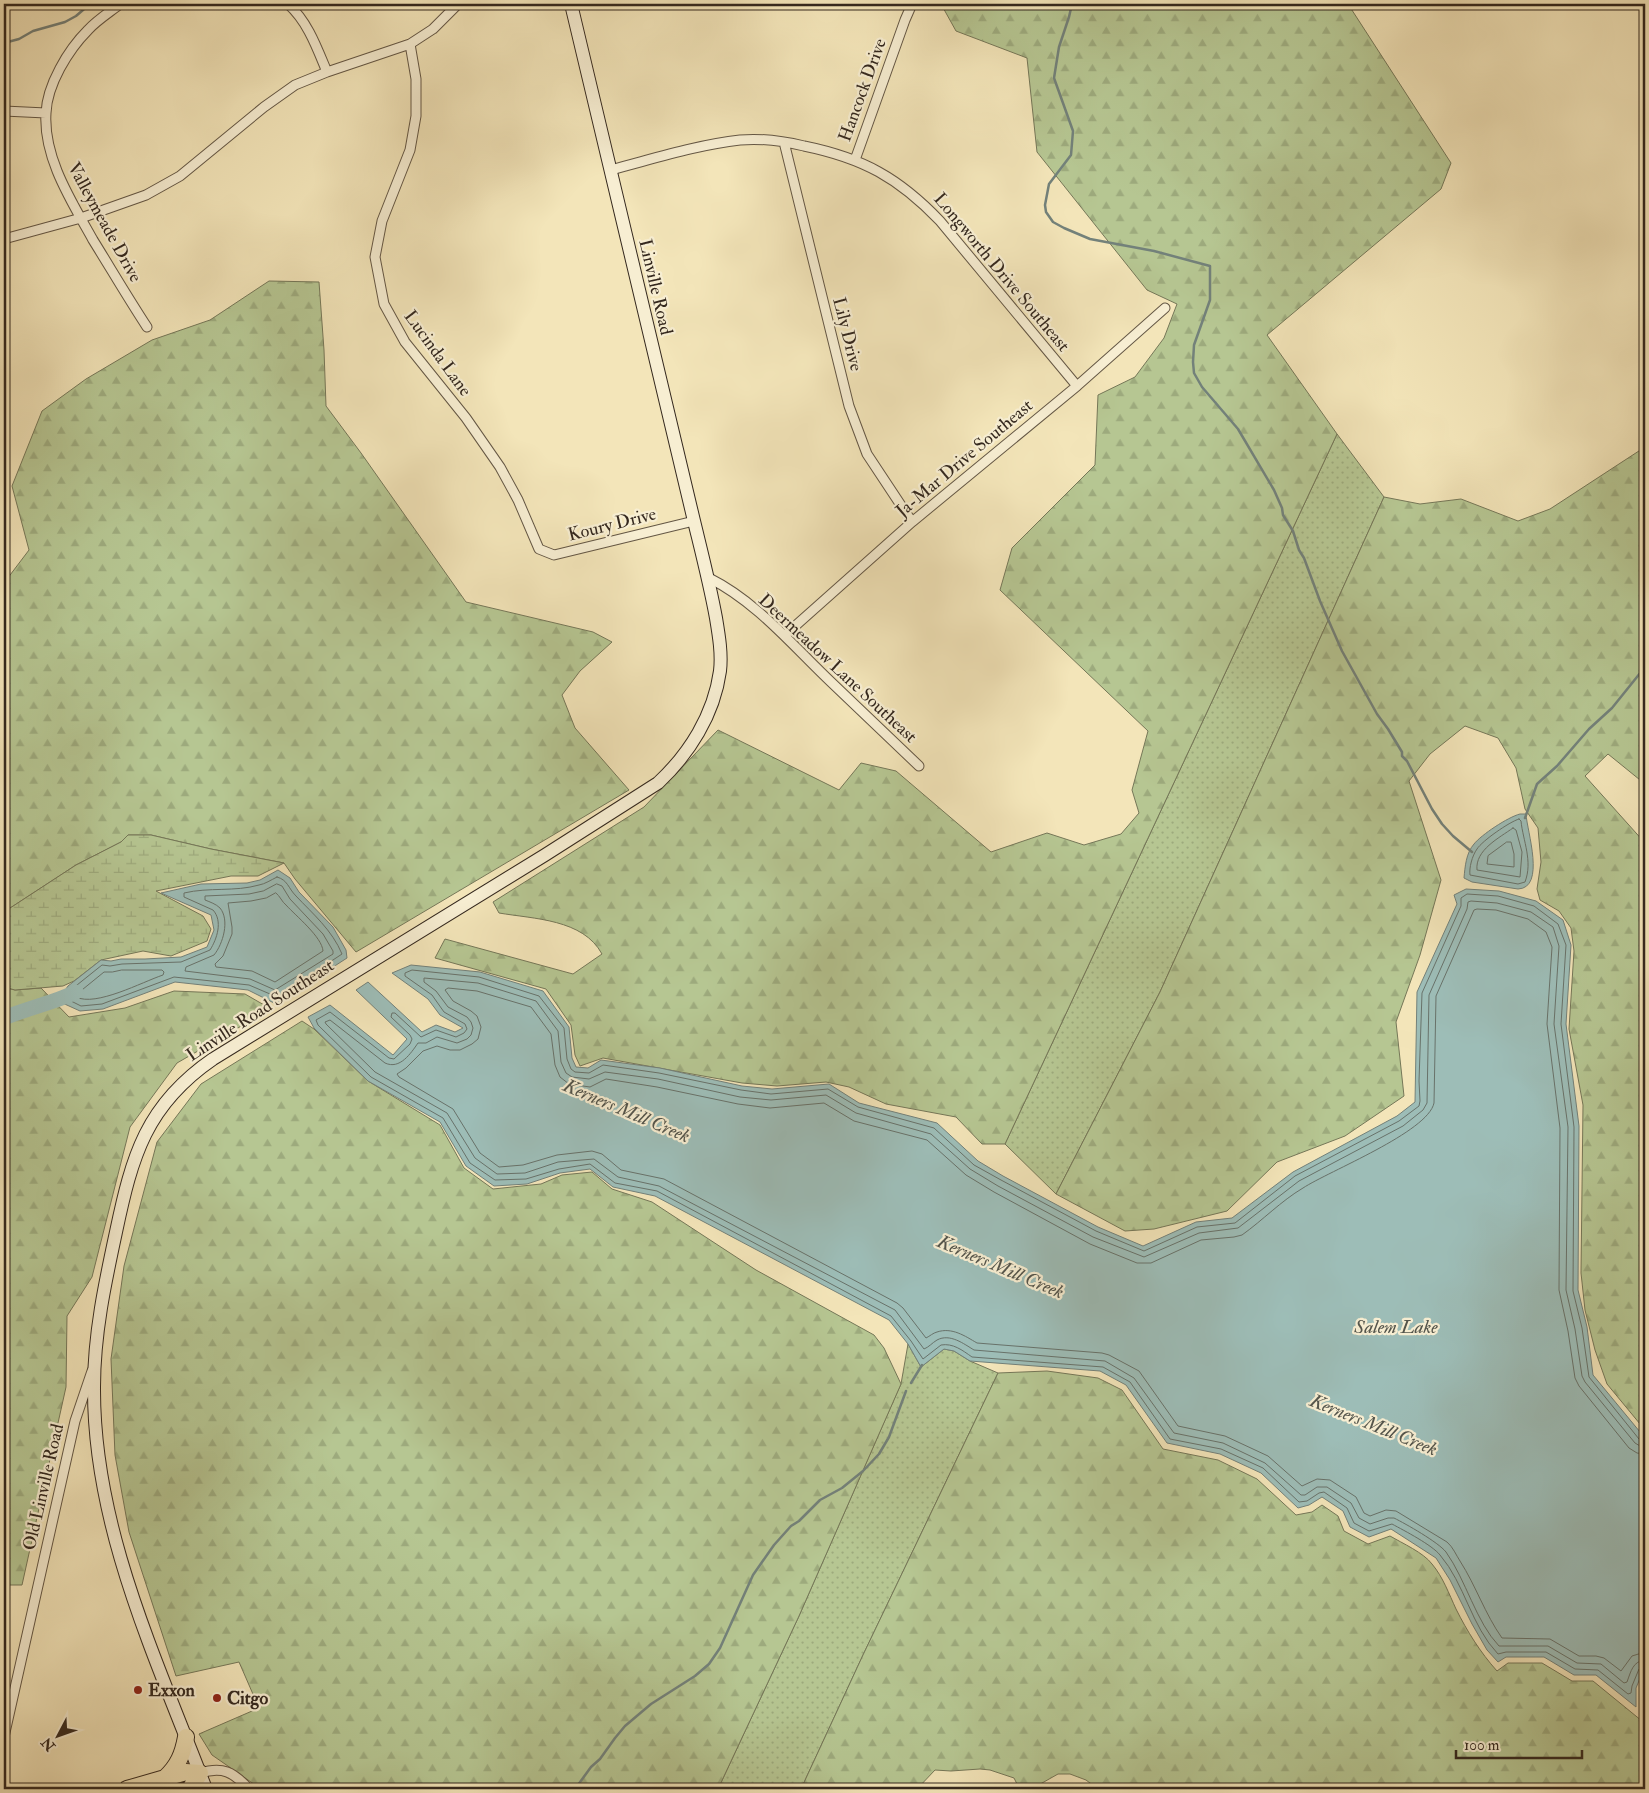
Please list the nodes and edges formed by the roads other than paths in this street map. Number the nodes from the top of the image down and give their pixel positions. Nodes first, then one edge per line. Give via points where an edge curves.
1 (120, 4) edge
2 (288, 4) edge
3 (458, 4) edge
4 (572, 4) edge
5 (912, 4) edge
6 (410, 44) junction
7 (327, 72) junction
8 (4, 112) edge
9 (46, 113) junction
10 (784, 142) junction
11 (855, 160) junction
12 (610, 170) junction
13 (81, 218) junction
14 (4, 239) edge
15 (1165, 308) dead end
16 (147, 327) dead end
17 (1077, 386) junction
18 (694, 521) junction
19 (912, 522) junction
20 (539, 549) joint
21 (709, 578) junction
22 (785, 635) junction
23 (919, 766) dead end
24 (95, 1364) junction
25 (4, 1737) edge
26 (186, 1737) junction
27 (200, 1773) junction
28 (164, 1778) junction
29 (126, 1789) edge
30 (190, 1789) edge
31 (206, 1789) edge
32 (249, 1789) edge

1 - 9 street, Valleymeade Drive via 88,30 64,60
2 - 7 street via 310,33
3 - 6 street via 433,29
4 - 12 main road, Linville Road
5 - 11 street, Hancock Drive
6 - 7 street
6 - 20 street, Lucinda Lane via 416,79 416,116 410,150 382,221 375,256 384,304 405,342 466,418 500,467
7 - 13 street via 295,85 279,96 180,176 146,195
8 - 9 street
9 - 13 street, Valleymeade Drive via 48,141 57,171
10 - 11 street, Longworth Drive Southeast
10 - 12 street, Longworth Drive Southeast via 740,140
10 - 19 street, Lily Drive via 849,406 867,454
11 - 17 street, Longworth Drive Southeast via 894,180 926,206
12 - 18 main road, Linville Road
13 - 14 street
13 - 16 street, Valleymeade Drive
15 - 17 street, Ja-Mar Drive Southeast
17 - 19 street, Ja-Mar Drive Southeast
18 - 20 street, Koury Drive via 554,555
18 - 21 main road, Linville Road
19 - 22 street, Ja-Mar Drive Southeast
21 - 22 street, Deermeadow Lane Southeast via 729,588
21 - 24 main road, Linville Road Southeast via 719,644 717,686 699,732 658,783 213,1059 168,1097 146,1133 130,1176 109,1266
22 - 23 street, Deermeadow Lane Southeast
24 - 25 street, Old Linville Road via 75,1421
24 - 26 main road, Linville Road Southeast via 96,1438 110,1518 128,1581
26 - 27 main road, Linville Road Southeast
26 - 28 highway via 179,1761
27 - 28 highway via 186,1772
27 - 30 highway
27 - 31 main road, Linville Road Southeast
27 - 32 street via 222,1769
28 - 29 highway

